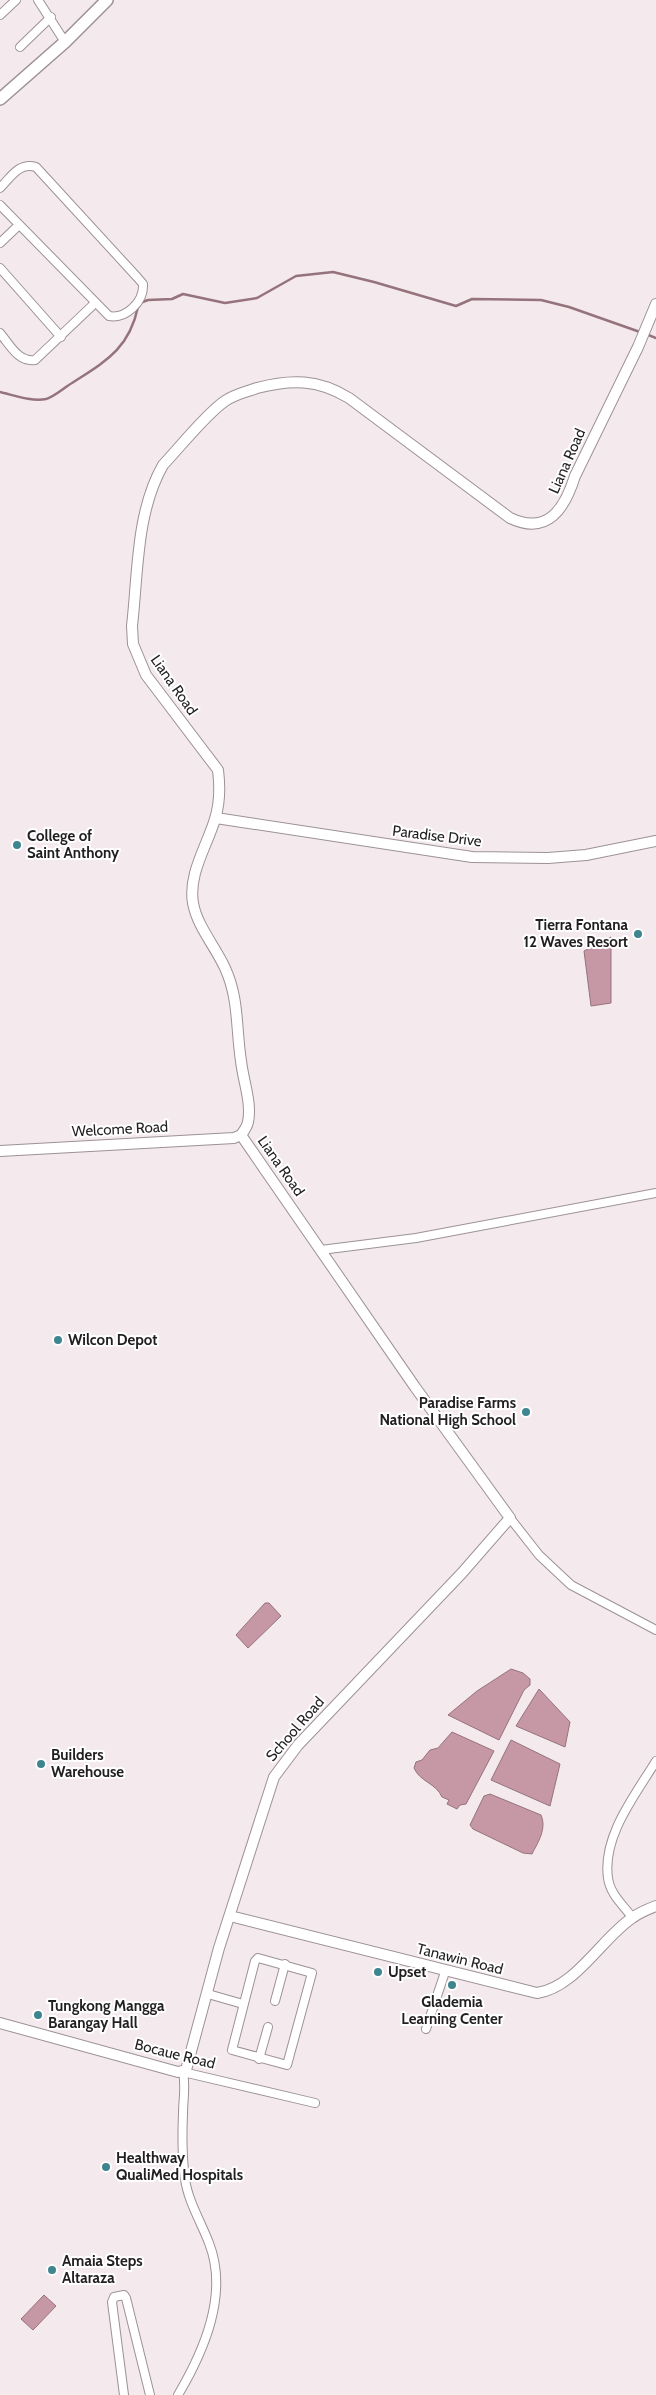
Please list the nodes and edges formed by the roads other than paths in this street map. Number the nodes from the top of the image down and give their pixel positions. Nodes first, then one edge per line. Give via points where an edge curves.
1 (16, 0) edge
2 (38, 0) edge
3 (107, 0) edge
4 (0, 15) edge
5 (51, 17) junction
6 (65, 42) junction
7 (20, 47) dead end
8 (0, 99) edge
9 (0, 188) edge
10 (0, 205) edge
11 (19, 225) junction
12 (0, 243) edge
13 (0, 268) edge
14 (95, 304) junction
15 (656, 304) edge
16 (0, 334) edge
17 (61, 337) junction
18 (216, 818) junction
19 (656, 841) edge
20 (241, 1135) junction
21 (0, 1150) edge
22 (656, 1193) edge
23 (321, 1250) junction
24 (510, 1518) junction
25 (656, 1630) edge
26 (655, 1765) edge
27 (656, 1906) edge
28 (230, 1916) junction
29 (632, 1917) junction
30 (285, 1964) junction
31 (445, 1972) junction
32 (208, 1994) junction
33 (275, 2001) dead end
34 (243, 2004) junction
35 (0, 2023) edge
36 (268, 2027) dead end
37 (426, 2029) dead end
38 (259, 2059) junction
39 (183, 2072) junction
40 (315, 2103) dead end
41 (124, 2395) edge
42 (150, 2395) edge
43 (178, 2395) edge

1 - 4 street
2 - 5 street
3 - 6 main road
5 - 6 street
5 - 7 street
6 - 8 main road
9 - 14 street via 24,166 36,167 143,284 142,298 126,314 116,318 109,316
10 - 11 street
11 - 12 street
11 - 14 street
13 - 17 street
14 - 17 street
15 - 18 street, Liana Road via 575,476 569,496 561,510 539,522 524,523 510,518 349,398 306,382 279,382 240,393 224,402 163,465 143,522 133,644 146,675 218,770 220,785
16 - 17 street via 21,358 28,361 42,355
18 - 19 street, Paradise Drive via 472,857 586,855
18 - 20 street, Liana Road via 199,859 192,901 235,995 249,1121
20 - 21 street, Welcome Road via 234,1138
20 - 23 street, Liana Road
22 - 23 street via 416,1238
23 - 24 street, Liana Road via 414,1387
24 - 25 street via 540,1555 572,1585
24 - 28 street, School Road via 280,1767 264,1803
26 - 29 street via 623,1816 612,1843 608,1878 616,1897
27 - 29 street, Tanawin Road
28 - 31 street, Tanawin Road
28 - 32 street, School Road
29 - 31 street, Tanawin Road via 587,1961 550,1991 537,1993
30 - 33 street
30 - 34 street via 258,1958
30 - 38 street via 312,1972 292,2052 287,2065
31 - 37 street
32 - 34 street
32 - 39 street, School Road via 189,2065
34 - 38 street via 232,2050
35 - 39 street, Bocaue Road
36 - 38 street
39 - 40 street, Bocaue Road
39 - 43 street via 186,2086 182,2131 186,2183 214,2258 218,2288 212,2319
41 - 42 street via 112,2302 118,2295 126,2298

